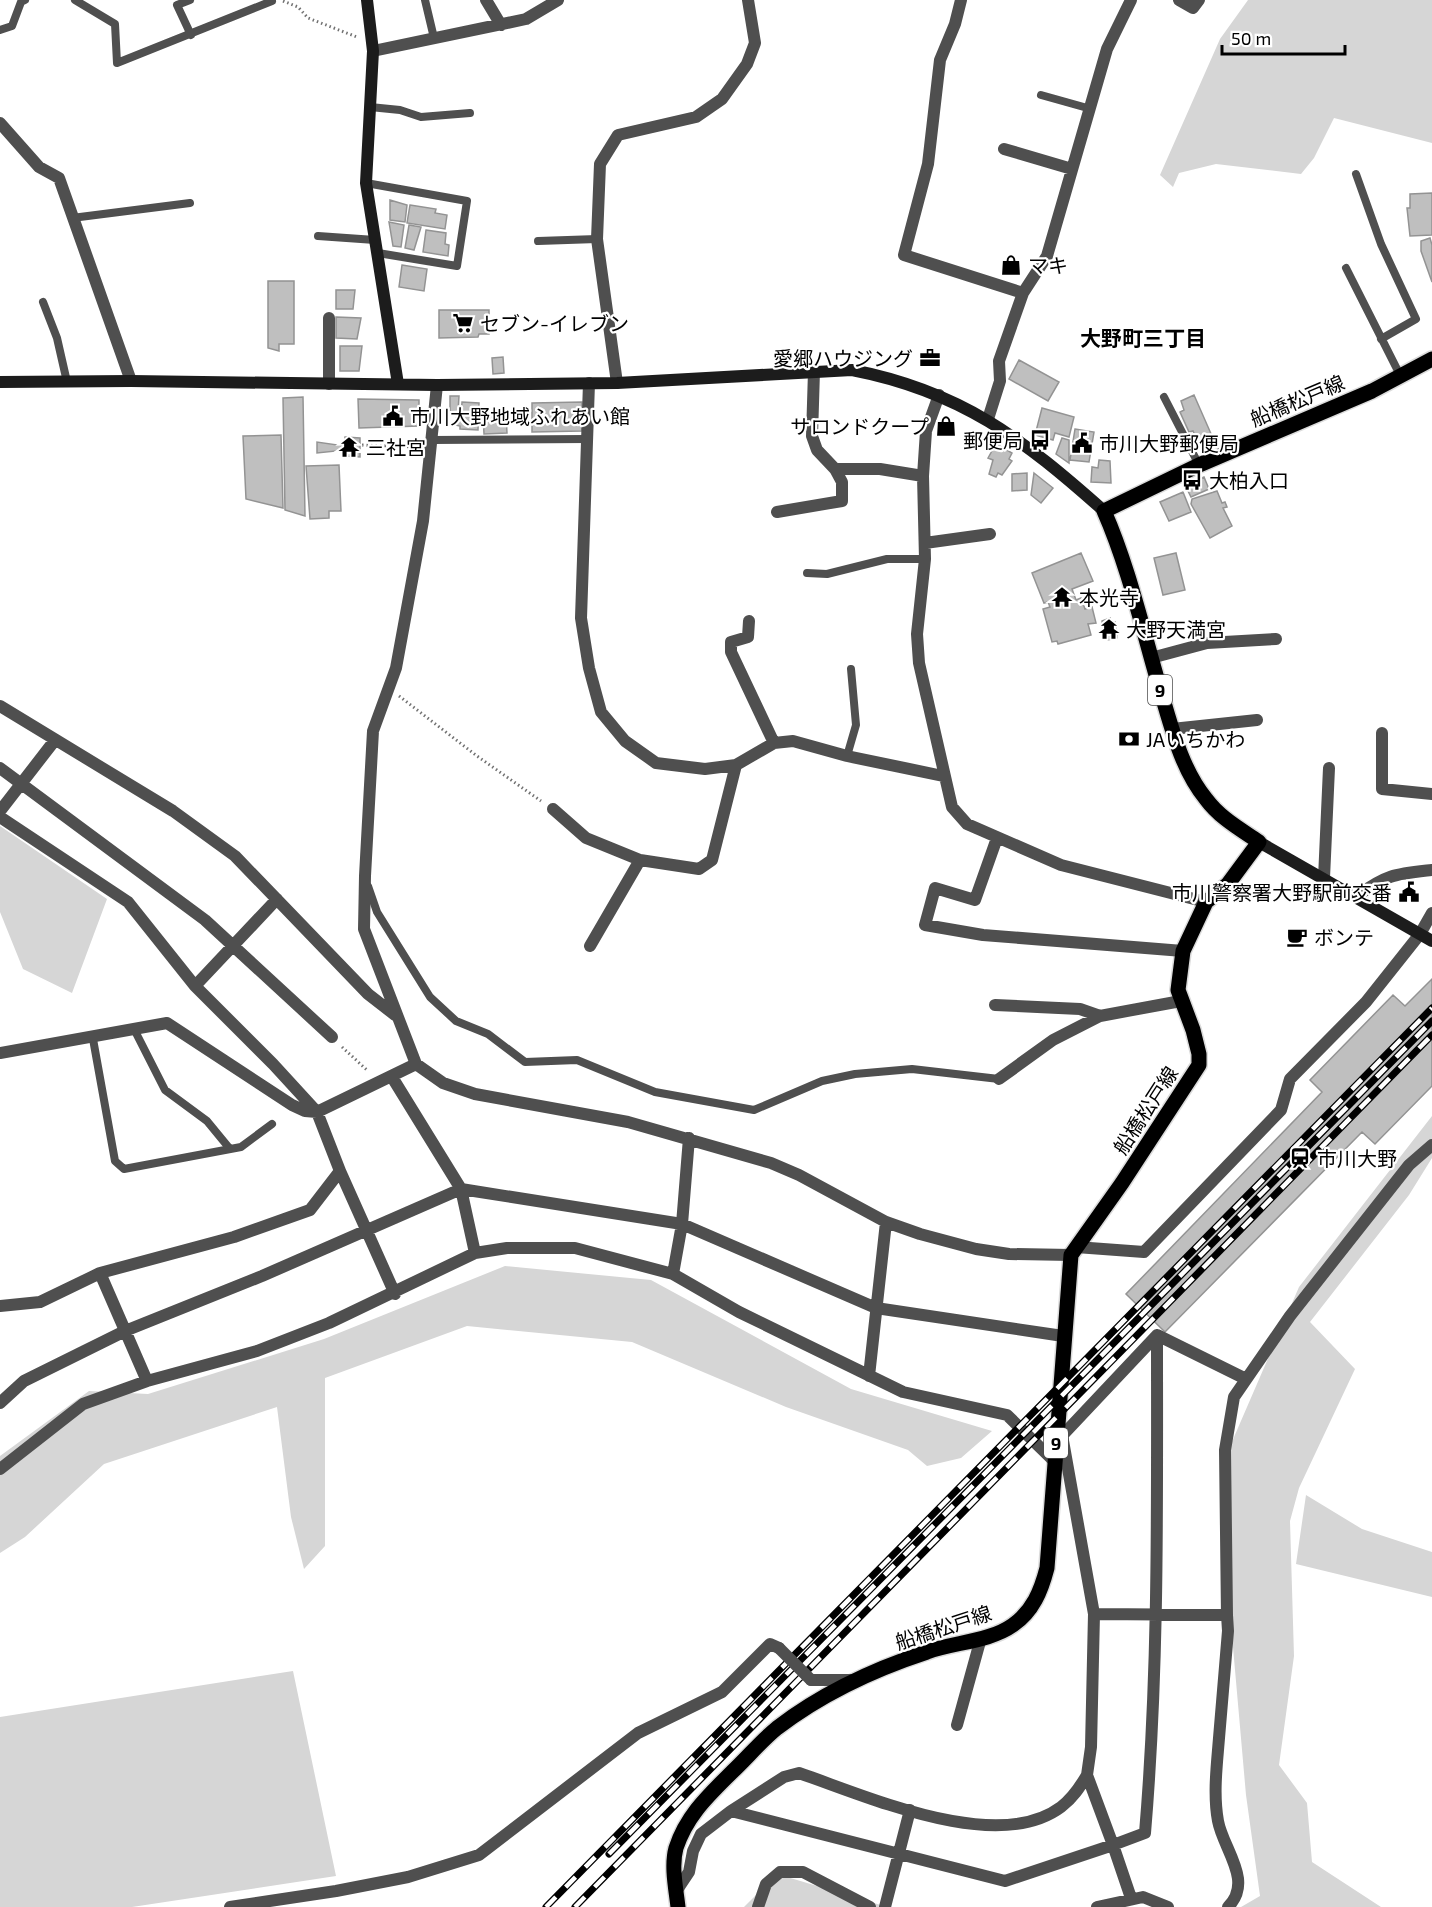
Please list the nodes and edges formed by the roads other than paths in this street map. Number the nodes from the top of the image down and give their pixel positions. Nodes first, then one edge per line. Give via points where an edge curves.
1 (25, 0) edge
2 (75, 0) edge
3 (190, 0) edge
4 (367, 0) edge
5 (425, 0) edge
6 (486, 0) edge
7 (558, 0) edge
8 (748, 0) edge
9 (961, 0) edge
10 (1131, 0) edge
11 (1179, 0) edge
12 (1199, 0) edge
13 (272, 1) edge
14 (501, 25) junction
15 (0, 30) edge
16 (191, 34) junction
17 (434, 38) junction
18 (373, 47) junction
19 (1041, 95) dead end
20 (370, 107) junction
21 (1091, 109) junction
22 (470, 113) dead end
23 (0, 124) edge
24 (1004, 149) dead end
25 (1072, 169) junction
26 (1356, 174) dead end
27 (366, 183) junction
28 (190, 203) dead end
29 (72, 218) junction
30 (318, 236) dead end
31 (597, 239) junction
32 (375, 240) junction
33 (538, 241) dead end
34 (378, 253) junction
35 (1346, 268) dead end
36 (1023, 293) junction
37 (44, 303) dead end
38 (329, 318) dead end
39 (1381, 339) junction
40 (1432, 359) edge
41 (814, 370) junction
42 (1401, 377) junction
43 (130, 381) junction
44 (0, 382) edge
45 (67, 382) junction
46 (617, 382) junction
47 (590, 383) junction
48 (328, 384) junction
49 (398, 384) junction
50 (437, 385) junction
51 (939, 395) junction
52 (1164, 397) dead end
53 (988, 419) junction
54 (588, 440) junction
55 (432, 443) junction
56 (1199, 465) junction
57 (835, 469) junction
58 (923, 476) junction
59 (1104, 511) junction
60 (777, 512) dead end
61 (990, 534) dead end
62 (925, 543) junction
63 (925, 559) junction
64 (807, 573) dead end
65 (749, 621) dead end
66 (1276, 639) dead end
67 (1150, 658) junction
68 (851, 669) dead end
69 (0, 706) edge
70 (1257, 720) dead end
71 (1172, 729) junction
72 (1382, 733) dead end
73 (55, 740) junction
74 (774, 742) junction
75 (847, 756) junction
76 (736, 765) junction
77 (0, 768) edge
78 (1329, 768) dead end
79 (943, 776) junction
80 (20, 786) junction
81 (1432, 794) edge
82 (553, 809) road end
83 (0, 811) edge
84 (0, 817) edge
85 (998, 838) junction
86 (1260, 842) junction
87 (640, 860) junction
88 (1432, 870) edge
89 (365, 876) junction
90 (1324, 878) junction
91 (1357, 896) junction
92 (277, 899) junction
93 (1206, 902) junction
94 (1432, 913) edge
95 (1420, 934) junction
96 (1432, 941) edge
97 (233, 946) junction
98 (590, 946) dead end
99 (1183, 951) junction
100 (195, 986) junction
101 (1181, 1001) junction
102 (995, 1005) dead end
103 (396, 1016) junction
104 (1100, 1016) junction
105 (135, 1031) junction
106 (332, 1038) road end
107 (93, 1039) junction
108 (0, 1053) edge
109 (416, 1064) junction
110 (392, 1077) junction
111 (999, 1079) joint
112 (317, 1112) junction
113 (272, 1124) dead end
114 (689, 1138) junction
115 (1432, 1145) edge
116 (230, 1149) junction
117 (340, 1171) junction
118 (461, 1189) junction
119 (886, 1222) junction
120 (682, 1224) junction
121 (367, 1230) junction
122 (1073, 1251) junction
123 (475, 1253) junction
124 (100, 1273) junction
125 (673, 1274) junction
126 (395, 1294) junction
127 (0, 1306) edge
128 (876, 1308) junction
129 (125, 1331) junction
130 (1157, 1335) junction
131 (1064, 1336) junction
132 (869, 1376) junction
133 (1246, 1379) junction
134 (147, 1381) junction
135 (0, 1403) edge
136 (1059, 1439) junction
137 (1053, 1460) junction
138 (0, 1469) edge
139 (1094, 1614) junction
140 (1227, 1614) junction
141 (1158, 1615) junction
142 (981, 1638) junction
143 (859, 1680) junction
144 (957, 1725) dead end
145 (1088, 1775) junction
146 (910, 1810) junction
147 (731, 1811) junction
148 (1113, 1845) junction
149 (898, 1854) junction
150 (676, 1890) junction
151 (1131, 1898) junction
152 (230, 1907) edge
153 (678, 1907) edge
154 (758, 1907) edge
155 (870, 1907) edge
156 (885, 1907) edge
157 (1097, 1907) edge
158 (1168, 1907) edge
159 (1228, 1907) edge

1 - 15 lane via 12,26
2 - 16 lane via 115,24 117,63
3 - 16 lane via 177,5
4 - 18 street
5 - 17 lane
6 - 14 street
7 - 14 street via 526,20
8 - 31 street via 754,43 747,64 722,99 696,117 618,135 608,148 600,164
9 - 36 street via 940,60 928,164 904,255
10 - 21 street via 1107,49
11 - 12 street via 1192,8
13 - 16 lane
14 - 17 street
17 - 18 street
18 - 20 street
19 - 21 lane
20 - 22 lane via 421,117
20 - 27 street
21 - 25 street
23 - 29 street via 39,167 59,178
24 - 25 street
25 - 36 street via 1047,256
26 - 39 lane via 1381,244 1416,319
27 - 32 street
27 - 34 lane via 467,201 458,266
28 - 29 lane
29 - 43 street
30 - 32 lane
31 - 33 lane
31 - 46 street
32 - 34 street
34 - 49 street
35 - 39 lane
36 - 53 street via 999,361 1000,381
37 - 45 lane
38 - 48 street
39 - 42 lane
40 - 42 main road, 船橋松戸線
41 - 46 street
41 - 51 street via 852,370 891,378
41 - 57 street via 812,436 817,450
42 - 56 main road, 船橋松戸線
43 - 45 street
43 - 48 street
44 - 45 street
46 - 47 street
47 - 50 street
47 - 54 street
48 - 49 street
49 - 50 street
50 - 55 street
51 - 53 street
51 - 58 street via 926,431
52 - 56 lane
53 - 59 street via 1054,467
54 - 55 lane
54 - 76 street via 581,618 589,668 602,712 625,741 656,762 705,769
55 - 89 street via 423,521 396,668 373,731
56 - 59 main road, 船橋松戸線
57 - 58 street via 880,469
57 - 60 street via 842,482 842,501
58 - 62 street
59 - 67 main road, 9 via 1120,552
61 - 62 street
62 - 63 street
63 - 64 lane via 887,559 827,574
63 - 79 street via 917,634 919,663
65 - 74 street via 748,637 731,642 731,652
66 - 67 street via 1207,643
67 - 71 main road, 9
68 - 75 lane via 856,725
69 - 73 street
70 - 71 street
71 - 86 main road, 9 via 1186,765 1207,800 1225,819
72 - 81 street via 1382,789
73 - 80 street
73 - 92 street via 173,811 235,856
74 - 75 street via 793,741
74 - 76 street
75 - 79 street
76 - 87 street via 712,860 699,869
77 - 80 street
78 - 90 street
79 - 85 street via 952,807 959,816 967,824
80 - 83 street
80 - 97 street via 205,920
82 - 87 street via 585,838
84 - 100 street via 128,902
85 - 93 street via 1061,865
85 - 99 street via 975,900 935,888 925,925 1019,939
86 - 90 street
86 - 93 main road, 船橋松戸線 via 1228,884
87 - 98 street
88 - 91 street via 1380,879
89 - 103 street via 364,929
89 - 111 lane via 377,912 430,997 456,1021 488,1034 525,1062 577,1060 655,1092 754,1110 822,1081 855,1074 912,1069
90 - 91 street
91 - 95 street
92 - 97 street
92 - 103 street via 368,994
93 - 99 main road, 船橋松戸線
94 - 95 street
95 - 96 street
95 - 122 street via 1366,1002 1290,1079 1281,1110 1144,1252
97 - 100 street
97 - 106 street
99 - 101 main road, 船橋松戸線 via 1178,976
100 - 112 street
101 - 104 street
101 - 122 main road, 船橋松戸線 via 1199,1065
102 - 104 street via 1080,1009
103 - 109 street
104 - 111 street via 1053,1040
105 - 107 street
105 - 112 street via 167,1023 292,1105 304,1112
105 - 116 lane via 165,1090 207,1121
107 - 108 street
107 - 116 lane via 115,1161 124,1169
109 - 110 street
109 - 114 street via 443,1083 475,1094 628,1122
110 - 112 street
110 - 118 street
112 - 117 street
113 - 116 lane via 242,1147
114 - 119 street via 799,1174
114 - 120 street
115 - 133 street via 1409,1165 1290,1316
117 - 121 street
117 - 124 street via 310,1210 234,1237
118 - 120 street
118 - 121 street
118 - 123 street
119 - 122 street via 976,1249 1009,1254
119 - 128 street
120 - 125 street
120 - 128 street
121 - 126 street
121 - 129 street
122 - 131 main road, 船橋松戸線 / 9
123 - 125 street via 507,1248 575,1248
123 - 126 street
124 - 127 street via 40,1302
124 - 129 street
125 - 132 street via 739,1312
126 - 134 street via 257,1351
128 - 131 street
128 - 132 street
129 - 134 street
129 - 135 street via 24,1381
130 - 133 street
130 - 136 street
130 - 141 street
131 - 136 main road, 船橋松戸線 / 9
132 - 137 street via 903,1392 1006,1415
133 - 140 street via 1234,1397 1225,1450
134 - 138 street via 83,1404
136 - 137 main road, 船橋松戸線 / 9
136 - 139 street
137 - 142 main road, 船橋松戸線 / 9 via 1047,1568 1042,1588 1031,1609 1015,1624
139 - 141 street
139 - 145 street
140 - 141 street
140 - 159 street via 1216,1772 1218,1822 1239,1883 1235,1900
141 - 148 street via 1145,1833
142 - 143 main road, 船橋松戸線 / 9 via 926,1652
142 - 144 street
143 - 150 main road, 船橋松戸線 / 9 via 813,1703 776,1729 696,1807 675,1851
143 - 152 street, bridge via 811,1680 770,1644 722,1692 638,1733 479,1855 408,1877
145 - 146 street via 1061,1807 1028,1822 994,1826 959,1823
145 - 148 street
146 - 147 street via 799,1773 784,1777
146 - 149 street
147 - 149 street
147 - 150 street via 702,1834 693,1851 689,1872
148 - 149 street via 1005,1881
148 - 151 street
149 - 156 street
150 - 153 main road, 船橋松戸線 / 9
151 - 157 street
151 - 158 street via 1143,1897
154 - 155 street via 766,1884 780,1872 802,1872

